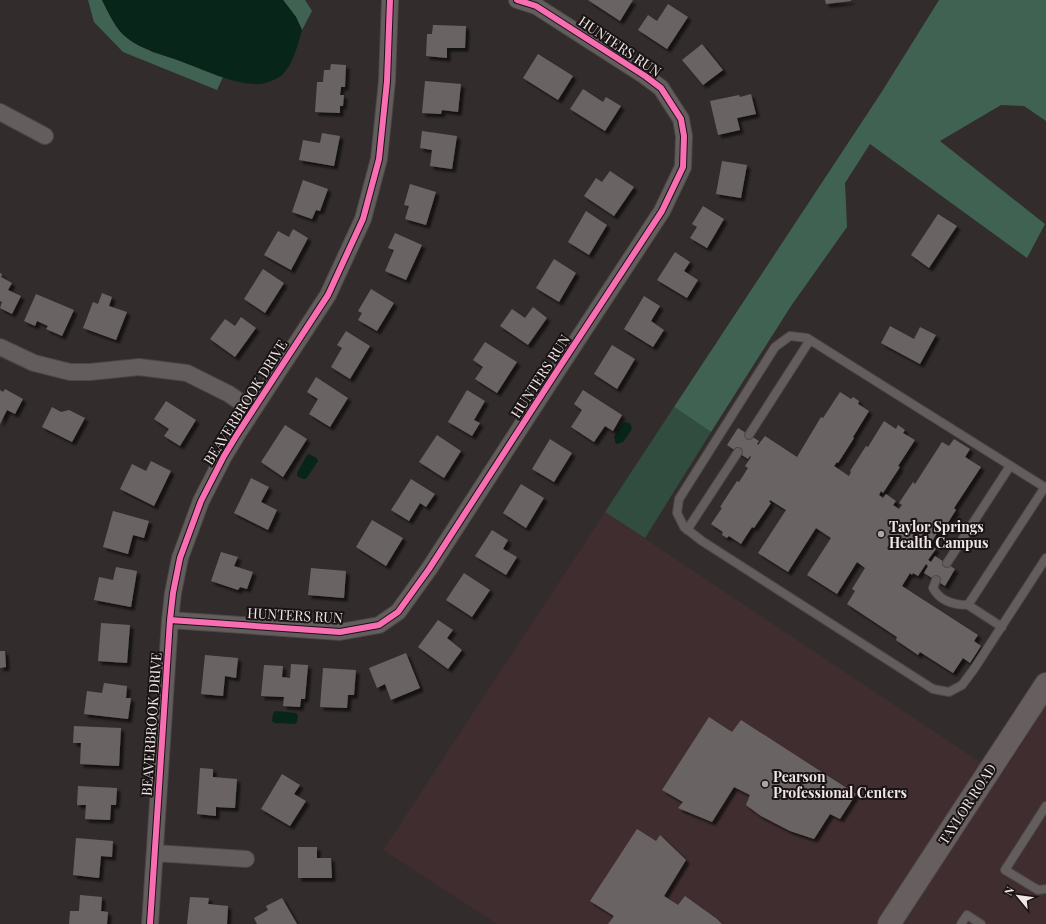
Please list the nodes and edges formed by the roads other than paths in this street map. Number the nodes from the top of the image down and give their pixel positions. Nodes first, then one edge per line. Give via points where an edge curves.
1 (390, 0) edge
2 (517, 0) edge
3 (0, 112) edge
4 (45, 136) dead end
5 (810, 340) junction
6 (0, 347) edge
7 (252, 410) junction
8 (749, 435) dead end
9 (738, 452) dead end
10 (1010, 466) junction
11 (1046, 488) edge
12 (687, 530) junction
13 (1046, 558) edge
14 (947, 563) dead end
15 (936, 580) dead end
16 (968, 605) junction
17 (170, 620) junction
18 (1002, 627) junction
19 (1044, 692) edge
20 (1046, 806) edge
21 (155, 853) junction
22 (246, 859) dead end
23 (1046, 889) edge
24 (150, 924) edge
25 (889, 924) edge
26 (961, 924) edge
27 (981, 924) edge

1 - 7 street, BEAVERBROOK DRIVE via 379,159 363,219 328,295
2 - 17 street, HUNTERS RUN via 536,6 661,88 681,119 684,136 683,167 662,211 455,530 398,612 379,625 340,632
3 - 4 street
5 - 8 lane
5 - 10 lane
5 - 12 lane via 790,336 774,347 679,499 677,513
6 - 7 street via 34,363 70,372 140,367 187,373 230,394
7 - 17 street, BEAVERBROOK DRIVE via 201,500 180,558
9 - 12 lane
10 - 11 lane
10 - 14 lane
11 - 16 lane
12 - 18 lane via 933,689 949,692 962,685
13 - 18 lane
15 - 16 lane via 933,588 935,592 951,603
16 - 18 lane
17 - 21 street, BEAVERBROOK DRIVE
19 - 25 main road, TAYLOR ROAD
20 - 23 lane via 1005,870 1038,890
21 - 22 street
21 - 24 street, BEAVERBROOK DRIVE
26 - 27 lane via 967,915

